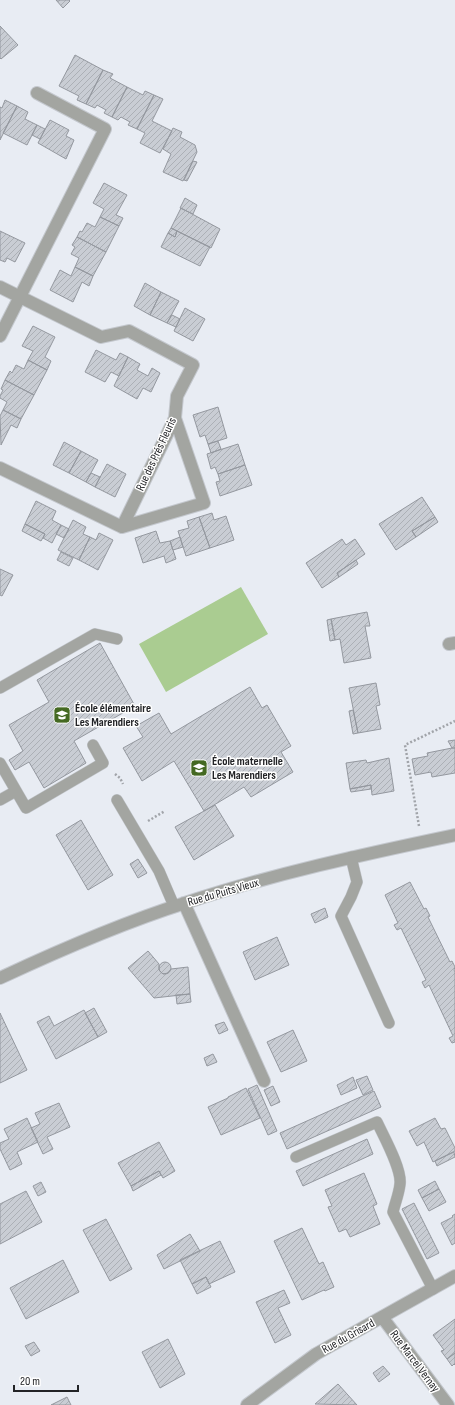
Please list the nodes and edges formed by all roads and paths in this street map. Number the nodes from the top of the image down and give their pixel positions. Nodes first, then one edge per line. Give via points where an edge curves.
1 (37, 93) dead end
2 (0, 288) edge
3 (20, 297) junction
4 (0, 336) edge
5 (175, 418) junction
6 (0, 468) edge
7 (122, 527) junction
8 (117, 639) dead end
9 (0, 688) edge
10 (455, 721) edge
11 (93, 745) dead end
12 (0, 763) edge
13 (16, 791) junction
14 (0, 800) edge
15 (117, 800) dead end
16 (165, 811) dead end
17 (146, 822) dead end
18 (455, 835) edge
19 (422, 842) junction
20 (351, 857) junction
21 (179, 905) junction
22 (0, 978) edge
23 (389, 1023) dead end
24 (264, 1081) dead end
25 (296, 1157) dead end
26 (455, 1276) edge
27 (433, 1289) junction
28 (382, 1317) junction
29 (248, 1405) edge
30 (448, 1405) edge

1 - 3 street via 105,129
2 - 3 street, Rue des Prés Fleuris
3 - 4 street
3 - 5 street, Rue des Prés Fleuris via 100,337 129,331 193,365 177,396
5 - 7 street, Rue des Prés Fleuris
5 - 7 street via 204,503
6 - 7 street
8 - 9 lane via 95,634
10 - 19 path via 405,745
11 - 13 lane via 103,763 26,808
12 - 13 lane
13 - 14 lane
15 - 21 lane
16 - 17 path
18 - 19 street, Rue du Puits Vieux
19 - 20 street, Rue du Puits Vieux
20 - 21 street, Rue du Puits Vieux
20 - 23 lane via 357,882 341,916
21 - 22 street, Rue du Puits Vieux via 66,948
21 - 24 street
25 - 27 lane via 377,1122 400,1175 393,1212
26 - 27 street, Rue du Grisard
27 - 28 street, Rue du Grisard
28 - 29 street, Rue du Grisard via 316,1354
28 - 30 street, Rue Marcel Vernay

